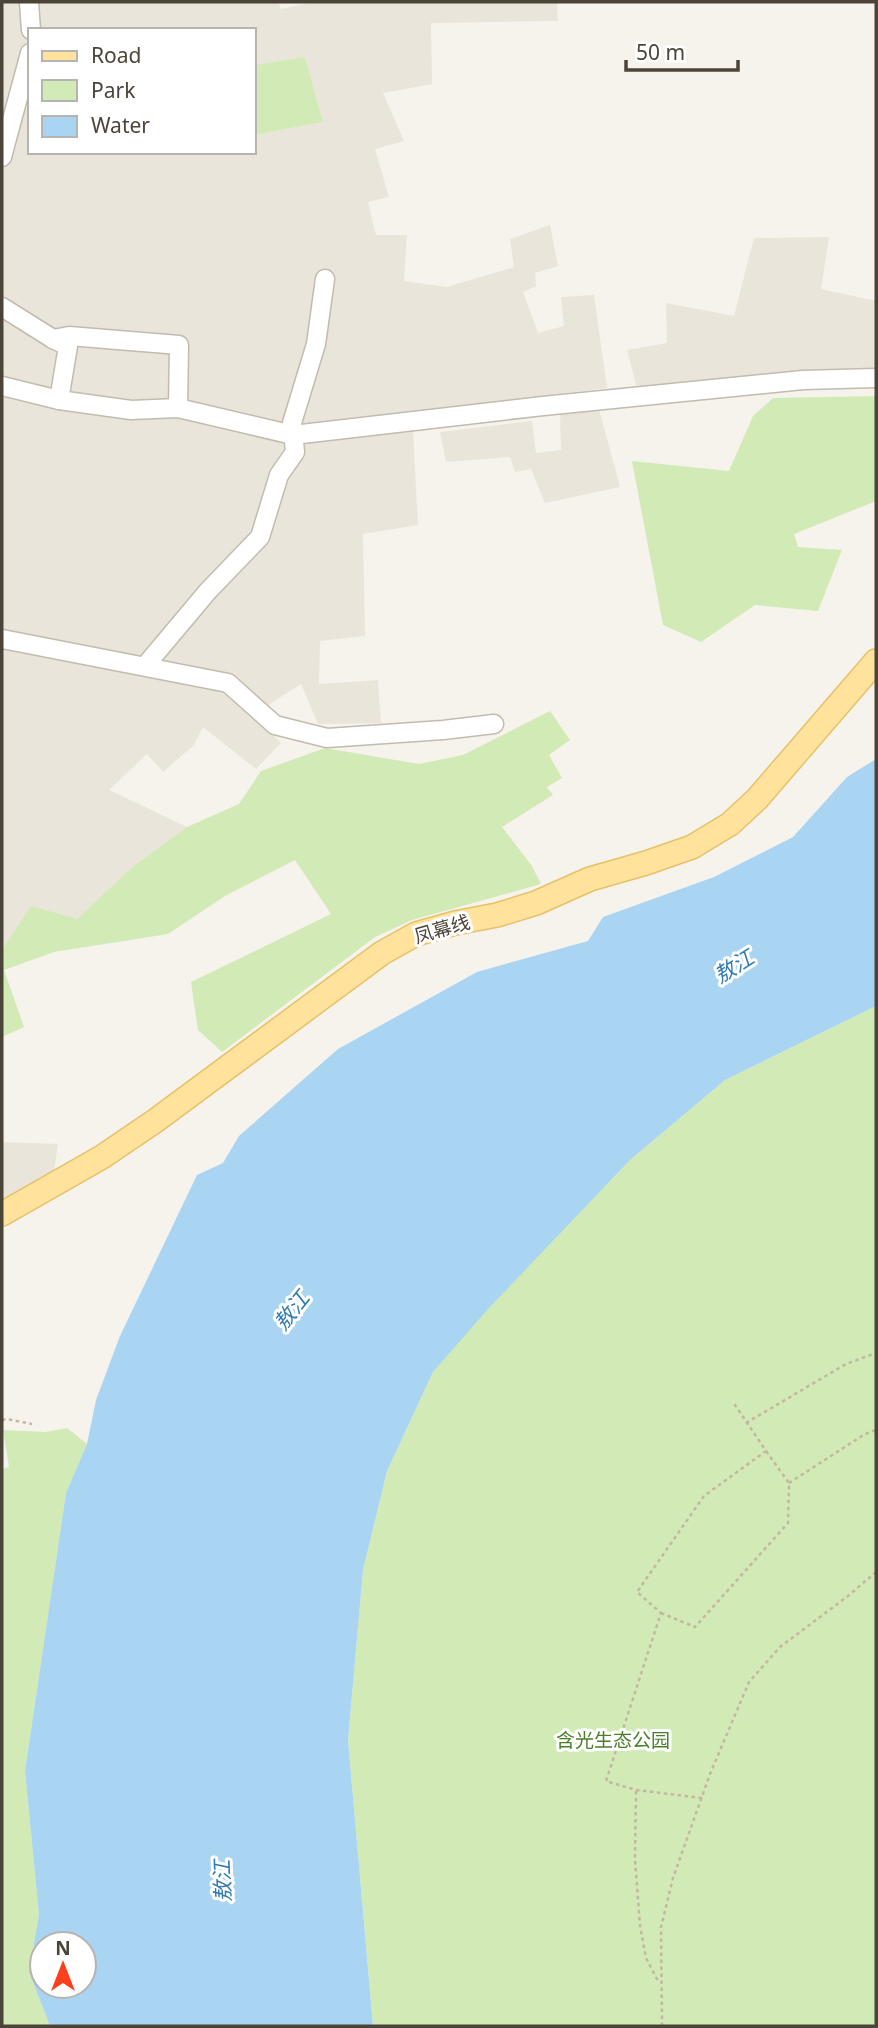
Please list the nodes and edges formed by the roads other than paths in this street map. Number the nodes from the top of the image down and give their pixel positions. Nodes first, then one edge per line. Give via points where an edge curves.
1 (29, 2) edge
2 (31, 28) edge
3 (28, 60) edge
4 (2, 157) edge
5 (325, 279) dead end
6 (2, 307) edge
7 (53, 339) junction
8 (876, 378) edge
9 (2, 386) edge
10 (59, 400) junction
11 (178, 408) junction
12 (293, 435) junction
13 (2, 639) edge
14 (876, 661) edge
15 (145, 666) junction
16 (495, 724) dead end
17 (2, 1214) edge

1 - 2 street
3 - 4 street
5 - 12 street via 316,344 292,423
6 - 7 street
7 - 10 street via 68,346
7 - 11 street via 69,336 179,345
8 - 12 street via 543,405
9 - 10 street
10 - 11 street via 131,410
11 - 12 street
12 - 15 street via 295,452 279,475 260,537
13 - 15 street
14 - 17 main road, 凤幕线 via 730,824 692,847 536,903 416,934 382,953 134,1136
15 - 16 street via 228,683 275,725 327,738

